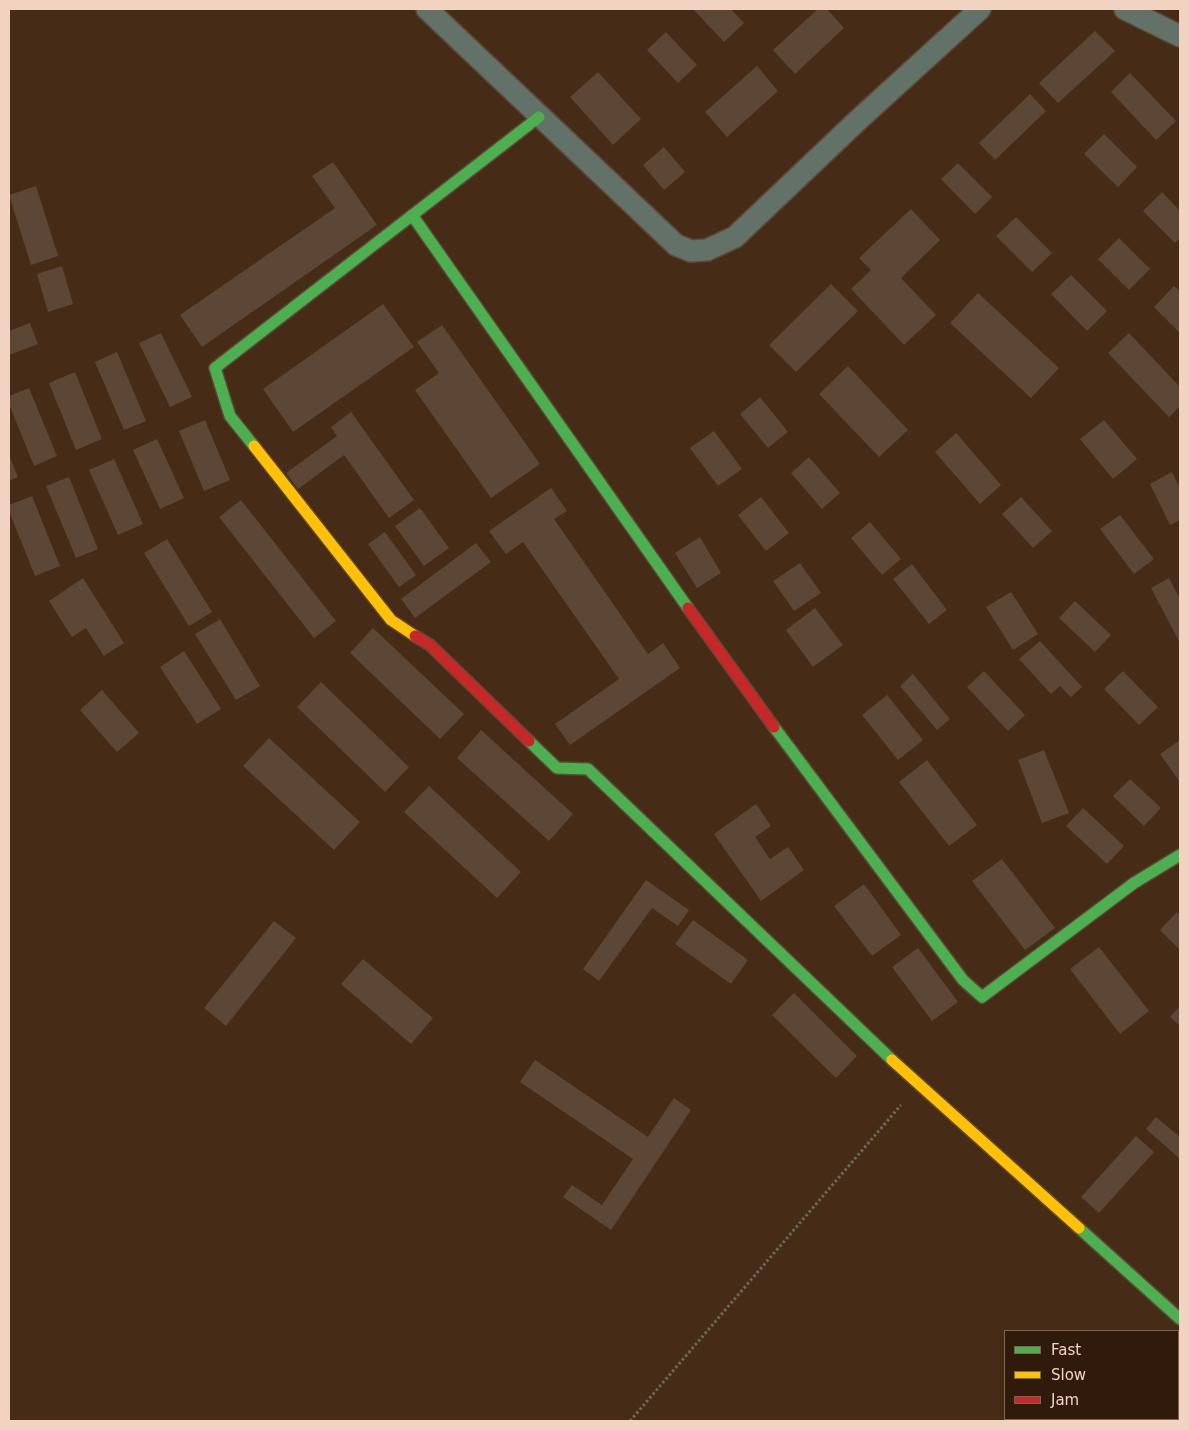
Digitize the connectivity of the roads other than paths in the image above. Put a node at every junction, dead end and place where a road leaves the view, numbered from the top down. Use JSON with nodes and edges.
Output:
{"nodes":[{"id":1,"x":427,"y":9,"type":"edge"},
{"id":2,"x":980,"y":9,"type":"edge"},
{"id":3,"x":1125,"y":9,"type":"edge"},
{"id":4,"x":1180,"y":36,"type":"edge"},
{"id":5,"x":539,"y":117,"type":"junction"},
{"id":6,"x":412,"y":215,"type":"junction"},
{"id":7,"x":1180,"y":855,"type":"edge"},
{"id":8,"x":1180,"y":1319,"type":"edge"}],
"edges":[{"from":1,"to":5,"type":"street"},
{"from":2,"to":5,"type":"street"},
{"from":3,"to":4,"type":"street"},
{"from":5,"to":6,"type":"street"},
{"from":6,"to":7,"type":"street"},
{"from":6,"to":8,"type":"street"}]}
